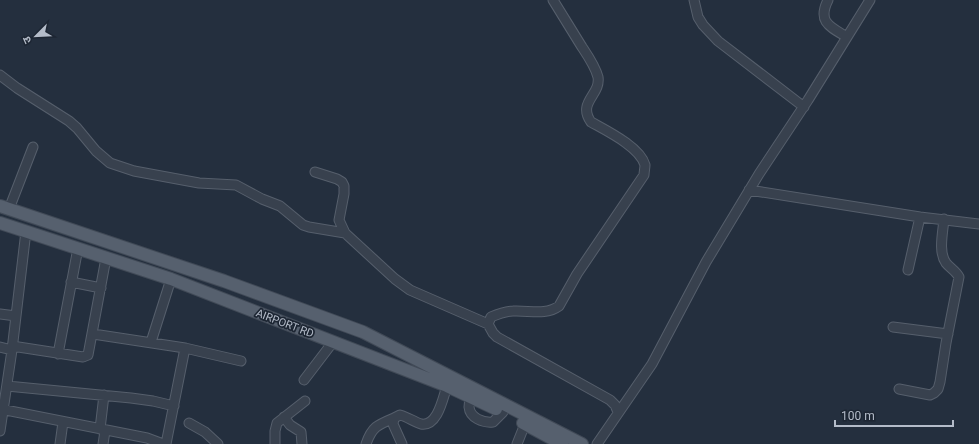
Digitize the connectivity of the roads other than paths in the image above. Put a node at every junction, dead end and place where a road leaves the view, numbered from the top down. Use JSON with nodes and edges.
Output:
{"nodes":[{"id":1,"x":553,"y":0,"type":"edge"},
{"id":2,"x":694,"y":0,"type":"edge"},
{"id":3,"x":828,"y":0,"type":"edge"},
{"id":4,"x":870,"y":0,"type":"edge"},
{"id":5,"x":847,"y":38,"type":"junction"},
{"id":6,"x":0,"y":75,"type":"edge"},
{"id":7,"x":804,"y":107,"type":"junction"},
{"id":8,"x":33,"y":147,"type":"dead end"},
{"id":9,"x":315,"y":172,"type":"dead end"},
{"id":10,"x":750,"y":190,"type":"junction"},
{"id":11,"x":5,"y":207,"type":"edge"},
{"id":12,"x":920,"y":217,"type":"junction"},
{"id":13,"x":944,"y":219,"type":"junction"},
{"id":14,"x":0,"y":223,"type":"edge"},
{"id":15,"x":979,"y":224,"type":"edge"},
{"id":16,"x":26,"y":231,"type":"junction"},
{"id":17,"x":345,"y":233,"type":"junction"},
{"id":18,"x":78,"y":248,"type":"junction"},
{"id":19,"x":106,"y":258,"type":"junction"},
{"id":20,"x":908,"y":270,"type":"dead end"},
{"id":21,"x":171,"y":278,"type":"junction"},
{"id":22,"x":71,"y":282,"type":"junction"},
{"id":23,"x":101,"y":288,"type":"junction"},
{"id":24,"x":0,"y":314,"type":"edge"},
{"id":25,"x":16,"y":316,"type":"junction"},
{"id":26,"x":488,"y":324,"type":"junction"},
{"id":27,"x":893,"y":327,"type":"dead end"},
{"id":28,"x":93,"y":334,"type":"junction"},
{"id":29,"x":948,"y":334,"type":"junction"},
{"id":30,"x":151,"y":342,"type":"junction"},
{"id":31,"x":333,"y":342,"type":"junction"},
{"id":32,"x":0,"y":347,"type":"edge"},
{"id":33,"x":12,"y":348,"type":"junction"},
{"id":34,"x":185,"y":348,"type":"junction"},
{"id":35,"x":58,"y":354,"type":"junction"},
{"id":36,"x":241,"y":362,"type":"dead end"},
{"id":37,"x":304,"y":380,"type":"dead end"},
{"id":38,"x":7,"y":386,"type":"junction"},
{"id":39,"x":447,"y":386,"type":"junction"},
{"id":40,"x":899,"y":388,"type":"dead end"},
{"id":41,"x":104,"y":395,"type":"junction"},
{"id":42,"x":470,"y":397,"type":"junction"},
{"id":43,"x":305,"y":401,"type":"dead end"},
{"id":44,"x":174,"y":406,"type":"junction"},
{"id":45,"x":1,"y":410,"type":"edge"},
{"id":46,"x":503,"y":412,"type":"junction"},
{"id":47,"x":618,"y":412,"type":"junction"},
{"id":48,"x":284,"y":417,"type":"junction"},
{"id":49,"x":394,"y":418,"type":"junction"},
{"id":50,"x":63,"y":422,"type":"junction"},
{"id":51,"x":189,"y":423,"type":"dead end"},
{"id":52,"x":525,"y":424,"type":"junction"},
{"id":53,"x":103,"y":430,"type":"junction"},
{"id":54,"x":0,"y":431,"type":"edge"},
{"id":55,"x":60,"y":444,"type":"edge"},
{"id":56,"x":103,"y":444,"type":"edge"},
{"id":57,"x":163,"y":444,"type":"edge"},
{"id":58,"x":166,"y":444,"type":"edge"},
{"id":59,"x":218,"y":444,"type":"edge"},
{"id":60,"x":275,"y":444,"type":"edge"},
{"id":61,"x":302,"y":444,"type":"edge"},
{"id":62,"x":366,"y":444,"type":"edge"},
{"id":63,"x":402,"y":444,"type":"edge"},
{"id":64,"x":517,"y":444,"type":"edge"},
{"id":65,"x":562,"y":444,"type":"edge"},
{"id":66,"x":582,"y":444,"type":"edge"},
{"id":67,"x":597,"y":444,"type":"edge"}],
"edges":[{"from":1,"to":26,"type":"street"},
{"from":2,"to":7,"type":"street"},
{"from":3,"to":5,"type":"street"},
{"from":4,"to":5,"type":"street"},
{"from":5,"to":7,"type":"street"},
{"from":6,"to":17,"type":"street"},
{"from":7,"to":10,"type":"street"},
{"from":8,"to":11,"type":"street"},
{"from":9,"to":17,"type":"street"},
{"from":10,"to":12,"type":"street"},
{"from":10,"to":47,"type":"street"},
{"from":11,"to":66,"type":"main road"},
{"from":12,"to":13,"type":"street"},
{"from":12,"to":20,"type":"street"},
{"from":13,"to":15,"type":"street"},
{"from":13,"to":29,"type":"street"},
{"from":14,"to":16,"type":"main road","name":"AIRPORT RD"},
{"from":16,"to":18,"type":"main road","name":"AIRPORT RD"},
{"from":16,"to":25,"type":"street"},
{"from":17,"to":26,"type":"street"},
{"from":18,"to":19,"type":"main road","name":"AIRPORT RD"},
{"from":18,"to":22,"type":"street"},
{"from":19,"to":21,"type":"main road","name":"AIRPORT RD"},
{"from":19,"to":23,"type":"street"},
{"from":21,"to":30,"type":"street"},
{"from":21,"to":31,"type":"main road","name":"AIRPORT RD"},
{"from":22,"to":23,"type":"street"},
{"from":22,"to":35,"type":"street"},
{"from":23,"to":28,"type":"street"},
{"from":24,"to":25,"type":"street"},
{"from":25,"to":33,"type":"street"},
{"from":26,"to":47,"type":"street"},
{"from":27,"to":29,"type":"street"},
{"from":28,"to":30,"type":"street"},
{"from":28,"to":35,"type":"street"},
{"from":29,"to":40,"type":"street"},
{"from":30,"to":34,"type":"street"},
{"from":31,"to":37,"type":"street"},
{"from":31,"to":39,"type":"main road","name":"AIRPORT RD"},
{"from":32,"to":33,"type":"street"},
{"from":33,"to":35,"type":"street"},
{"from":33,"to":38,"type":"street"},
{"from":34,"to":36,"type":"street"},
{"from":34,"to":44,"type":"street"},
{"from":38,"to":41,"type":"street"},
{"from":38,"to":45,"type":"street"},
{"from":39,"to":42,"type":"main road","name":"AIRPORT RD"},
{"from":39,"to":49,"type":"street"},
{"from":41,"to":44,"type":"street"},
{"from":41,"to":53,"type":"street"},
{"from":42,"to":46,"type":"main road","name":"AIRPORT RD"},
{"from":42,"to":46,"type":"street"},
{"from":43,"to":48,"type":"street"},
{"from":44,"to":58,"type":"street"},
{"from":45,"to":50,"type":"street"},
{"from":45,"to":54,"type":"street"},
{"from":46,"to":52,"type":"main road","name":"AIRPORT RD"},
{"from":47,"to":67,"type":"street"},
{"from":48,"to":60,"type":"street"},
{"from":48,"to":61,"type":"street"},
{"from":49,"to":62,"type":"street"},
{"from":49,"to":63,"type":"street"},
{"from":50,"to":53,"type":"street"},
{"from":50,"to":55,"type":"street"},
{"from":51,"to":59,"type":"street"},
{"from":52,"to":64,"type":"street"},
{"from":52,"to":65,"type":"main road","name":"AIRPORT RD"},
{"from":53,"to":56,"type":"street"},
{"from":53,"to":57,"type":"street"}]}
